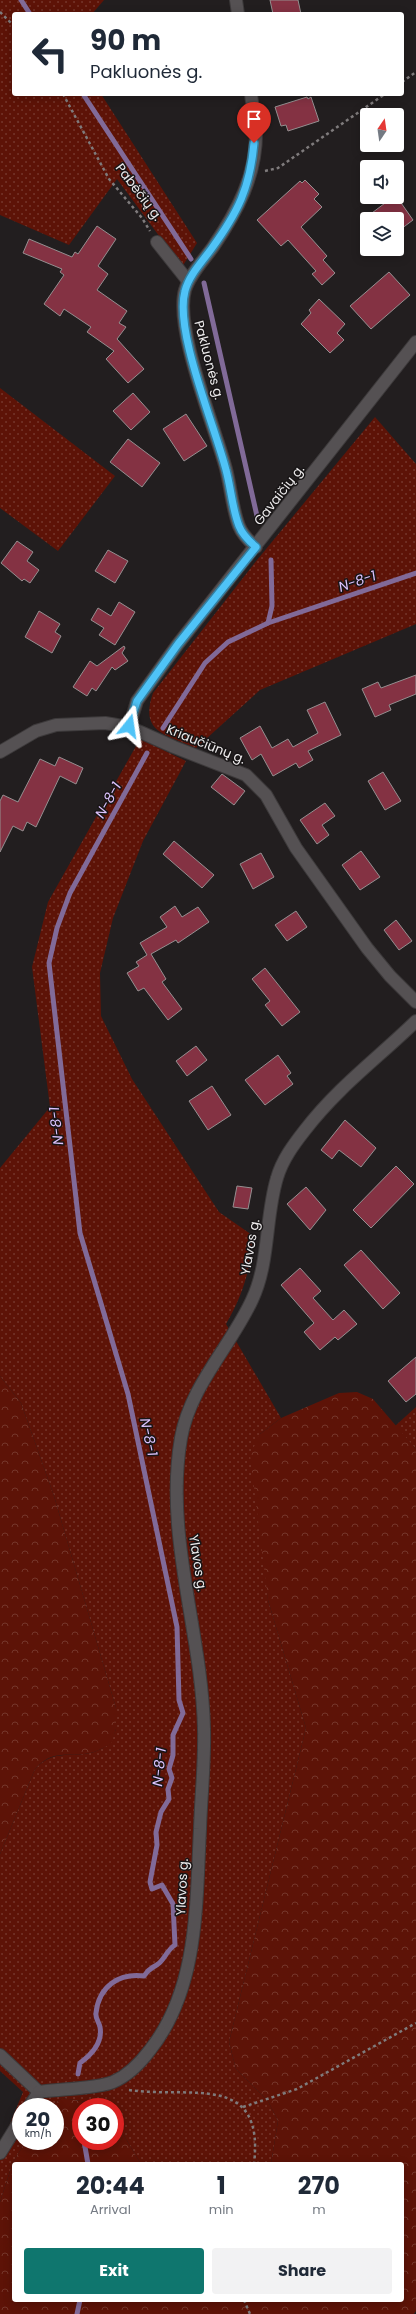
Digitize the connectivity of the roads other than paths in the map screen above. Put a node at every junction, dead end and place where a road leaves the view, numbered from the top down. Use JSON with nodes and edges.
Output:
{"nodes":[{"id":1,"x":236,"y":0,"type":"edge"},
{"id":2,"x":238,"y":12,"type":"edge"},
{"id":3,"x":250,"y":96,"type":"edge"},
{"id":4,"x":157,"y":242,"type":"road end"},
{"id":5,"x":188,"y":281,"type":"junction"},
{"id":6,"x":416,"y":342,"type":"edge"},
{"id":7,"x":256,"y":547,"type":"junction"},
{"id":8,"x":129,"y":726,"type":"junction"},
{"id":9,"x":0,"y":752,"type":"edge"},
{"id":10,"x":416,"y":1002,"type":"edge"},
{"id":11,"x":416,"y":1021,"type":"edge"},
{"id":12,"x":0,"y":2055,"type":"edge"},
{"id":13,"x":38,"y":2092,"type":"junction"},
{"id":14,"x":34,"y":2098,"type":"edge"},
{"id":15,"x":12,"y":2134,"type":"edge"},
{"id":16,"x":0,"y":2153,"type":"edge"}],
"edges":[{"from":1,"to":2,"type":"street"},
{"from":3,"to":5,"type":"street","name":"Pakluonės g."},
{"from":4,"to":5,"type":"street","name":"Pabėčių g."},
{"from":5,"to":7,"type":"street","name":"Pakluonės g."},
{"from":6,"to":7,"type":"street","name":"Gavaičių g."},
{"from":7,"to":8,"type":"street","name":"Gavaičių g."},
{"from":8,"to":9,"type":"street","name":"Kriaučiūnų g."},
{"from":8,"to":10,"type":"street","name":"Kriaučiūnų g."},
{"from":11,"to":13,"type":"street","name":"Ylavos g."},
{"from":12,"to":13,"type":"street"},
{"from":13,"to":14,"type":"street"},
{"from":15,"to":16,"type":"street"}]}
